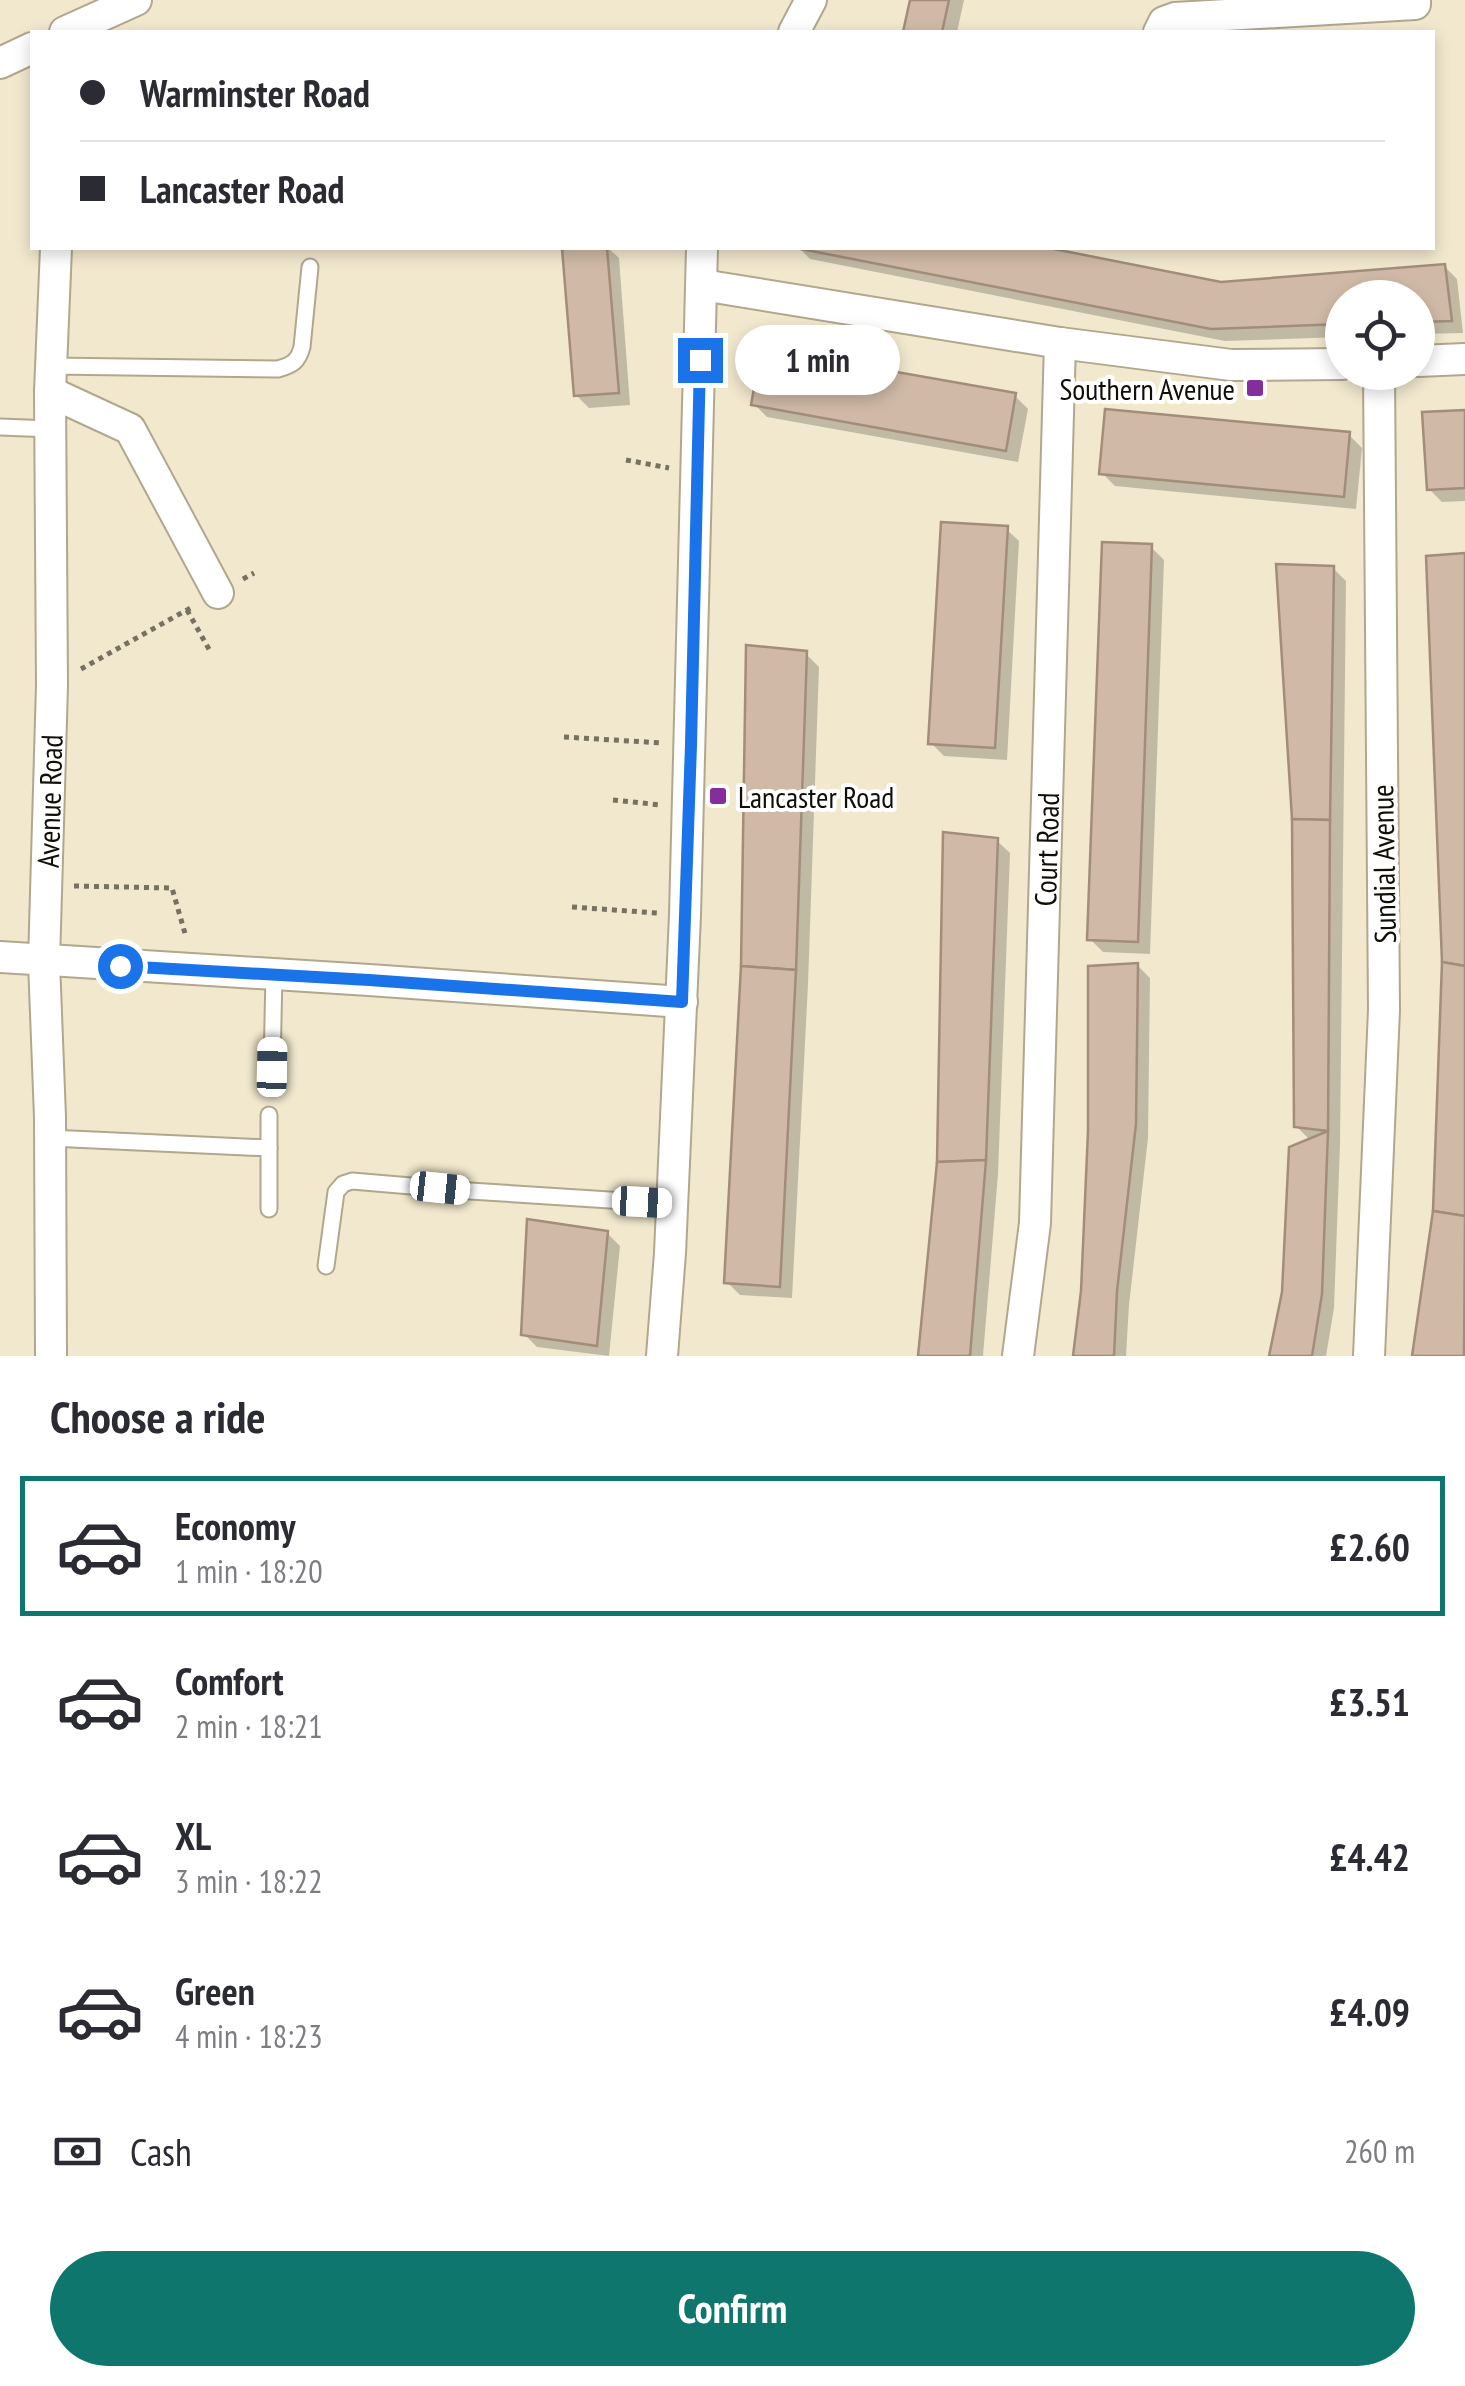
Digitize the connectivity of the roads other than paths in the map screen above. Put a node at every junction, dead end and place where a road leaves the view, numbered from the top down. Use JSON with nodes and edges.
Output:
{"nodes":[{"id":1,"x":136,"y":0,"type":"edge"},
{"id":2,"x":810,"y":0,"type":"edge"},
{"id":3,"x":1415,"y":0,"type":"edge"},
{"id":4,"x":1203,"y":8,"type":"edge"},
{"id":5,"x":69,"y":30,"type":"edge"},
{"id":6,"x":795,"y":30,"type":"edge"},
{"id":7,"x":1160,"y":30,"type":"edge"},
{"id":8,"x":30,"y":49,"type":"edge"},
{"id":9,"x":0,"y":63,"type":"edge"},
{"id":10,"x":56,"y":250,"type":"edge"},
{"id":11,"x":702,"y":250,"type":"edge"},
{"id":12,"x":310,"y":267,"type":"dead end"},
{"id":13,"x":702,"y":285,"type":"junction"},
{"id":14,"x":1060,"y":344,"type":"junction"},
{"id":15,"x":1465,"y":359,"type":"edge"},
{"id":16,"x":1435,"y":360,"type":"edge"},
{"id":17,"x":1325,"y":364,"type":"edge"},
{"id":18,"x":50,"y":379,"type":"junction"},
{"id":19,"x":1378,"y":390,"type":"edge"},
{"id":20,"x":0,"y":427,"type":"edge"},
{"id":21,"x":51,"y":429,"type":"junction"},
{"id":22,"x":218,"y":593,"type":"road end"},
{"id":23,"x":0,"y":957,"type":"edge"},
{"id":24,"x":44,"y":962,"type":"junction"},
{"id":25,"x":274,"y":974,"type":"junction"},
{"id":26,"x":682,"y":1002,"type":"junction"},
{"id":27,"x":272,"y":1067,"type":"dead end"},
{"id":28,"x":269,"y":1114,"type":"dead end"},
{"id":29,"x":50,"y":1138,"type":"junction"},
{"id":30,"x":269,"y":1148,"type":"junction"},
{"id":31,"x":672,"y":1204,"type":"junction"},
{"id":32,"x":269,"y":1209,"type":"dead end"},
{"id":33,"x":326,"y":1266,"type":"dead end"},
{"id":34,"x":51,"y":1356,"type":"edge"},
{"id":35,"x":662,"y":1356,"type":"edge"},
{"id":36,"x":1018,"y":1356,"type":"edge"},
{"id":37,"x":1370,"y":1356,"type":"edge"}],
"edges":[{"from":1,"to":5,"type":"street"},
{"from":2,"to":6,"type":"street"},
{"from":3,"to":4,"type":"street"},
{"from":4,"to":7,"type":"street"},
{"from":8,"to":9,"type":"street"},
{"from":10,"to":18,"type":"street","name":"Avenue Road"},
{"from":11,"to":13,"type":"street"},
{"from":12,"to":18,"type":"lane"},
{"from":13,"to":14,"type":"street"},
{"from":13,"to":26,"type":"street"},
{"from":14,"to":17,"type":"street"},
{"from":14,"to":36,"type":"street","name":"Court Road"},
{"from":15,"to":16,"type":"street"},
{"from":18,"to":21,"type":"street","name":"Avenue Road"},
{"from":18,"to":22,"type":"street"},
{"from":19,"to":37,"type":"street","name":"Sundial Avenue"},
{"from":20,"to":21,"type":"lane"},
{"from":21,"to":24,"type":"street","name":"Avenue Road"},
{"from":23,"to":24,"type":"street"},
{"from":24,"to":25,"type":"street"},
{"from":24,"to":29,"type":"street","name":"Avenue Road"},
{"from":25,"to":26,"type":"street"},
{"from":25,"to":27,"type":"lane"},
{"from":26,"to":31,"type":"street"},
{"from":28,"to":30,"type":"lane"},
{"from":29,"to":30,"type":"lane"},
{"from":29,"to":34,"type":"street","name":"Avenue Road"},
{"from":30,"to":32,"type":"lane"},
{"from":31,"to":33,"type":"lane"},
{"from":31,"to":35,"type":"street"}]}
